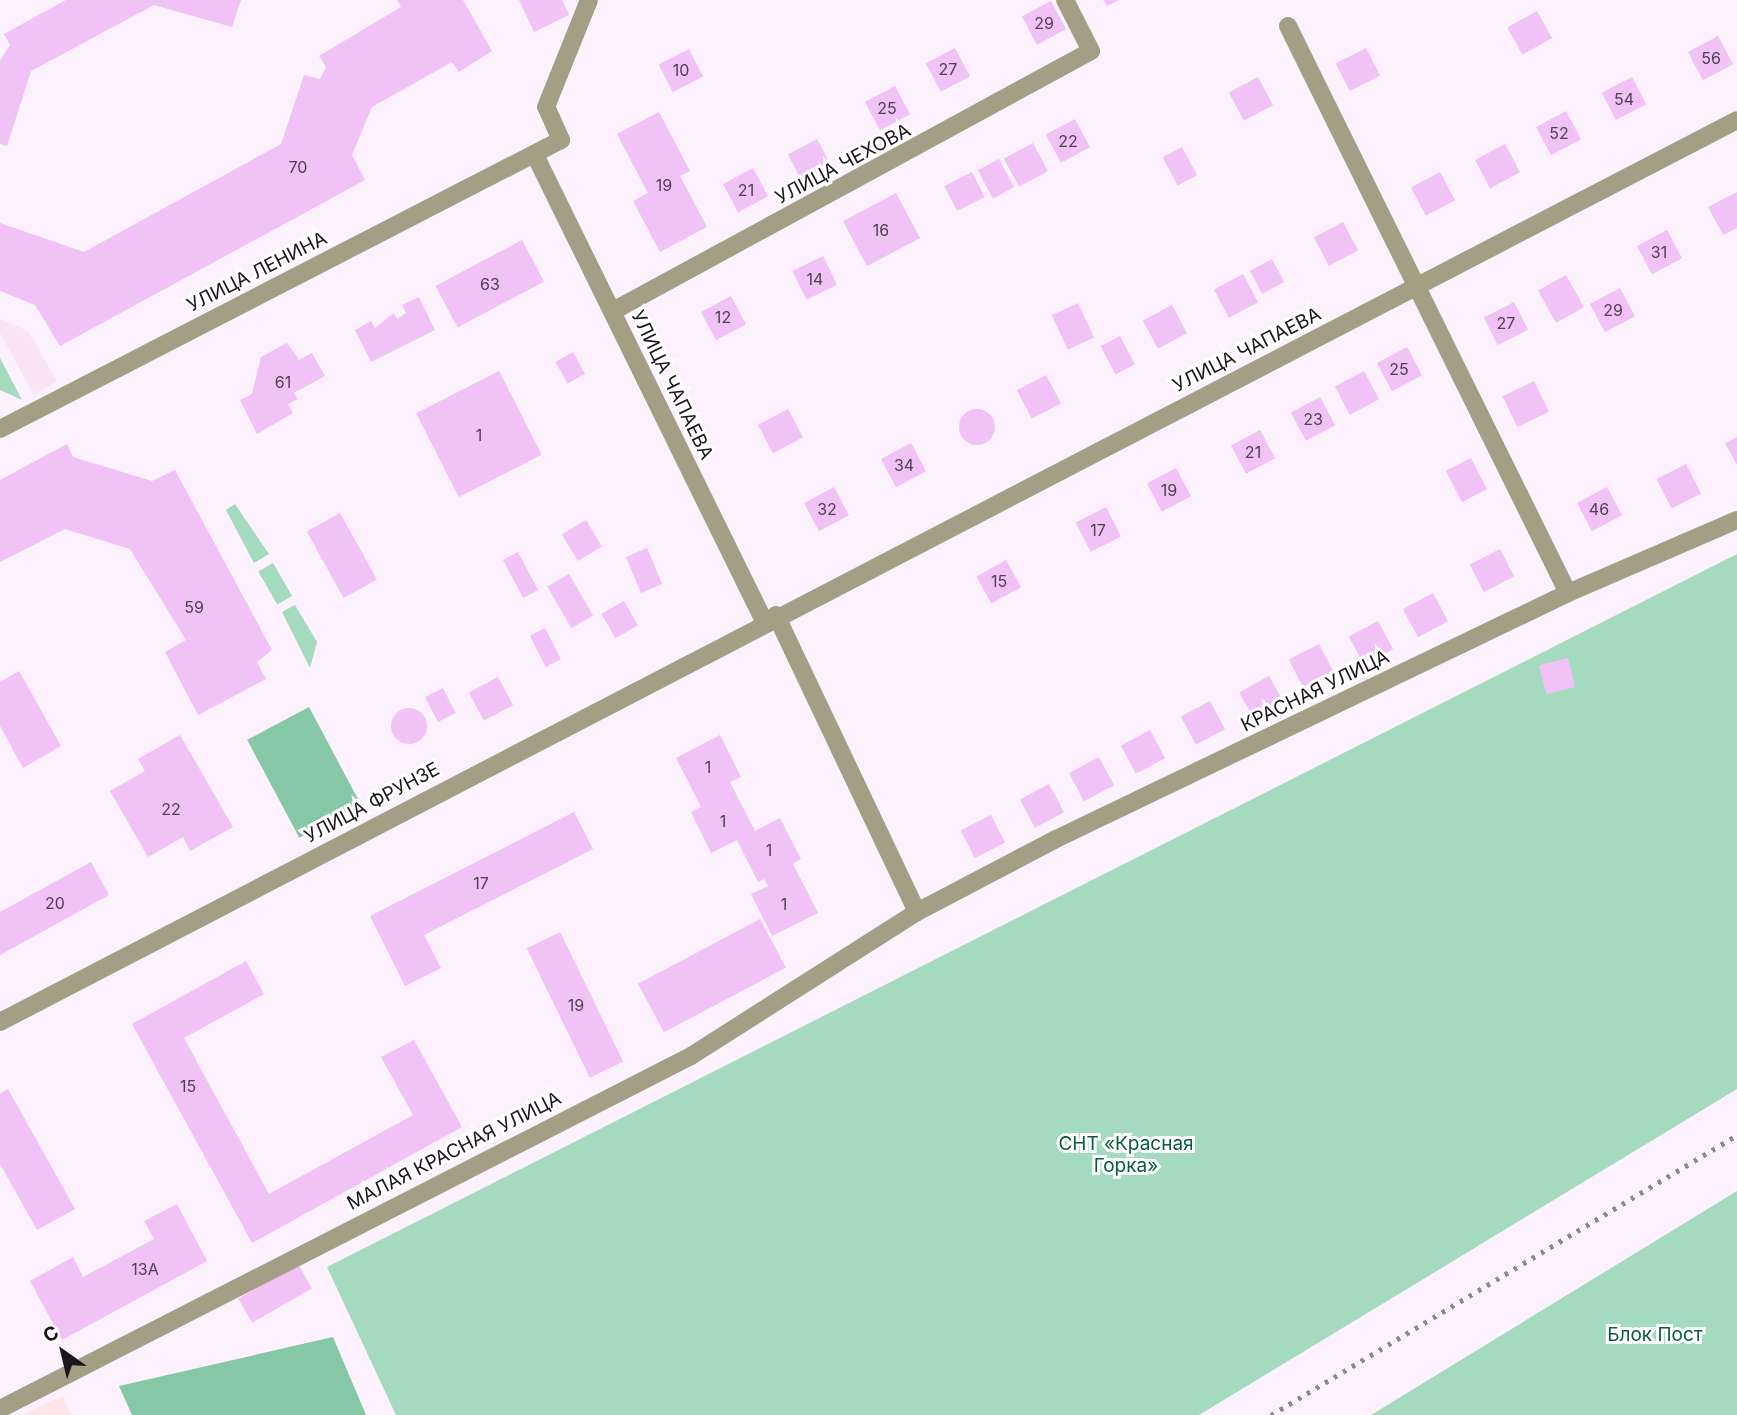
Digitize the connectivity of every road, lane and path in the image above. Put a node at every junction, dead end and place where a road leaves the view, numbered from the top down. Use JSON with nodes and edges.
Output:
{"nodes":[{"id":1,"x":589,"y":0,"type":"edge"},
{"id":2,"x":1065,"y":0,"type":"edge"},
{"id":3,"x":1288,"y":26,"type":"dead end"},
{"id":4,"x":1737,"y":120,"type":"edge"},
{"id":5,"x":535,"y":155,"type":"junction"},
{"id":6,"x":1415,"y":287,"type":"junction"},
{"id":7,"x":613,"y":311,"type":"junction"},
{"id":8,"x":0,"y":415,"type":"edge"},
{"id":9,"x":22,"y":419,"type":"junction"},
{"id":10,"x":0,"y":429,"type":"edge"},
{"id":11,"x":1737,"y":520,"type":"edge"},
{"id":12,"x":1568,"y":593,"type":"junction"},
{"id":13,"x":770,"y":618,"type":"junction"},
{"id":14,"x":916,"y":912,"type":"junction"},
{"id":15,"x":0,"y":1022,"type":"edge"},
{"id":16,"x":0,"y":1409,"type":"edge"}],
"edges":[{"from":1,"to":5,"type":"street","name":"УЛИЦА ЛЕНИНА"},
{"from":2,"to":7,"type":"street","name":"УЛИЦА ЧЕХОВА"},
{"from":3,"to":6,"type":"street"},
{"from":4,"to":6,"type":"street","name":"УЛИЦА ЧАПАЕВА"},
{"from":5,"to":7,"type":"street","name":"УЛИЦА ЧАПАЕВА"},
{"from":5,"to":9,"type":"street","name":"УЛИЦА ЛЕНИНА"},
{"from":6,"to":12,"type":"street"},
{"from":6,"to":13,"type":"street","name":"УЛИЦА ЧАПАЕВА"},
{"from":7,"to":13,"type":"street","name":"УЛИЦА ЧАПАЕВА"},
{"from":8,"to":9,"type":"street"},
{"from":9,"to":10,"type":"street","name":"УЛИЦА ЛЕНИНА"},
{"from":11,"to":12,"type":"street","name":"КРАСНАЯ УЛИЦА"},
{"from":12,"to":14,"type":"street","name":"КРАСНАЯ УЛИЦА"},
{"from":13,"to":14,"type":"street","name":"УЛИЦА ЧАПАЕВА"},
{"from":13,"to":15,"type":"street","name":"УЛИЦА ФРУНЗЕ"},
{"from":14,"to":16,"type":"street","name":"МАЛАЯ КРАСНАЯ УЛИЦА"}]}
